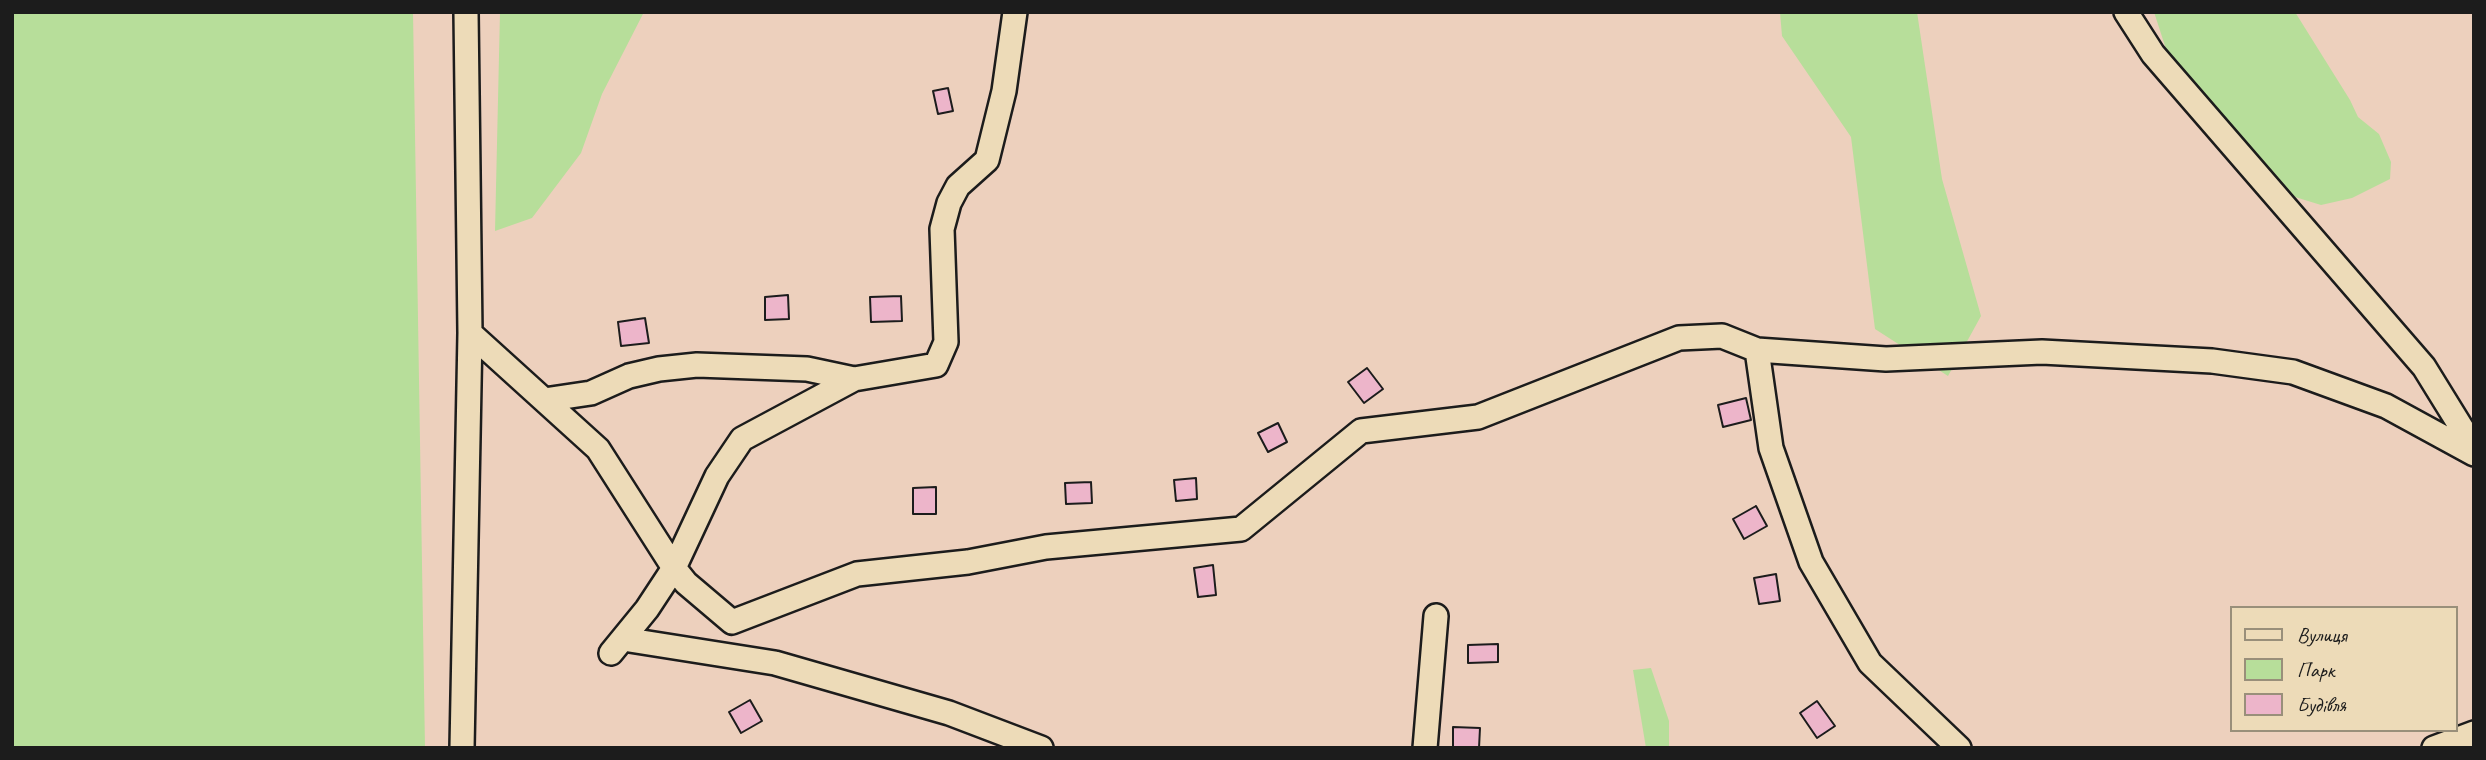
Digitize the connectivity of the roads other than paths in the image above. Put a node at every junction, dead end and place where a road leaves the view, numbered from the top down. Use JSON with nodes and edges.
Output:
{"nodes":[{"id":1,"x":467,"y":12,"type":"edge"},
{"id":2,"x":1015,"y":12,"type":"edge"},
{"id":3,"x":2126,"y":12,"type":"edge"},
{"id":4,"x":2137,"y":12,"type":"edge"},
{"id":5,"x":2153,"y":54,"type":"junction"},
{"id":6,"x":470,"y":333,"type":"junction"},
{"id":7,"x":1757,"y":350,"type":"junction"},
{"id":8,"x":854,"y":379,"type":"junction"},
{"id":9,"x":544,"y":400,"type":"junction"},
{"id":10,"x":2474,"y":448,"type":"edge"},
{"id":11,"x":2474,"y":453,"type":"edge"},
{"id":12,"x":674,"y":568,"type":"junction"},
{"id":13,"x":1436,"y":616,"type":"dead end"},
{"id":14,"x":2474,"y":733,"type":"edge"},
{"id":15,"x":462,"y":748,"type":"edge"},
{"id":16,"x":1041,"y":748,"type":"edge"},
{"id":17,"x":1425,"y":748,"type":"edge"},
{"id":18,"x":1959,"y":748,"type":"edge"},
{"id":19,"x":2434,"y":748,"type":"edge"}],
"edges":[{"from":1,"to":6,"type":"street"},
{"from":2,"to":8,"type":"street"},
{"from":3,"to":5,"type":"street"},
{"from":4,"to":5,"type":"street"},
{"from":5,"to":10,"type":"street"},
{"from":6,"to":9,"type":"street"},
{"from":6,"to":15,"type":"street"},
{"from":7,"to":11,"type":"street"},
{"from":7,"to":12,"type":"street"},
{"from":7,"to":18,"type":"street"},
{"from":8,"to":9,"type":"street"},
{"from":8,"to":12,"type":"street"},
{"from":9,"to":12,"type":"street"},
{"from":12,"to":16,"type":"street"},
{"from":13,"to":17,"type":"street"},
{"from":14,"to":19,"type":"street"}]}
